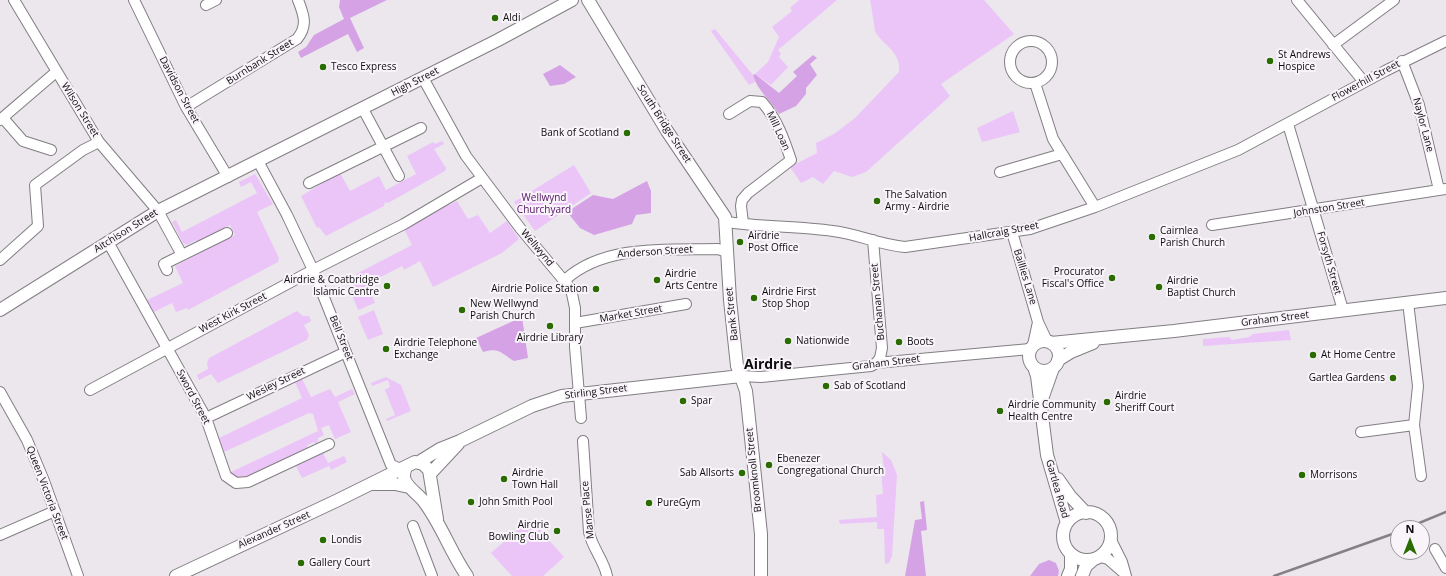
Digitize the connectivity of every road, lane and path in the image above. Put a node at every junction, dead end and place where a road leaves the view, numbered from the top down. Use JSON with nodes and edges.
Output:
{"nodes":[{"id":1,"x":14,"y":0,"type":"edge"},
{"id":2,"x":134,"y":0,"type":"edge"},
{"id":3,"x":216,"y":0,"type":"edge"},
{"id":4,"x":298,"y":0,"type":"edge"},
{"id":5,"x":572,"y":0,"type":"edge"},
{"id":6,"x":588,"y":0,"type":"edge"},
{"id":7,"x":1297,"y":0,"type":"edge"},
{"id":8,"x":1394,"y":0,"type":"edge"},
{"id":9,"x":206,"y":5,"type":"dead end"},
{"id":10,"x":1446,"y":41,"type":"edge"},
{"id":11,"x":1332,"y":45,"type":"junction"},
{"id":12,"x":1402,"y":62,"type":"junction"},
{"id":13,"x":56,"y":72,"type":"junction"},
{"id":14,"x":423,"y":78,"type":"junction"},
{"id":15,"x":1364,"y":82,"type":"junction"},
{"id":16,"x":1035,"y":83,"type":"junction"},
{"id":17,"x":186,"y":108,"type":"junction"},
{"id":18,"x":363,"y":109,"type":"junction"},
{"id":19,"x":729,"y":114,"type":"dead end"},
{"id":20,"x":1,"y":119,"type":"edge"},
{"id":21,"x":1288,"y":124,"type":"junction"},
{"id":22,"x":421,"y":128,"type":"dead end"},
{"id":23,"x":100,"y":142,"type":"junction"},
{"id":24,"x":383,"y":146,"type":"junction"},
{"id":25,"x":50,"y":150,"type":"dead end"},
{"id":26,"x":1062,"y":154,"type":"junction"},
{"id":27,"x":258,"y":161,"type":"junction"},
{"id":28,"x":1000,"y":172,"type":"dead end"},
{"id":29,"x":399,"y":176,"type":"dead end"},
{"id":30,"x":228,"y":177,"type":"junction"},
{"id":31,"x":482,"y":178,"type":"junction"},
{"id":32,"x":309,"y":183,"type":"dead end"},
{"id":33,"x":1443,"y":190,"type":"edge"},
{"id":34,"x":1095,"y":207,"type":"junction"},
{"id":35,"x":1314,"y":210,"type":"junction"},
{"id":36,"x":158,"y":211,"type":"junction"},
{"id":37,"x":726,"y":222,"type":"junction"},
{"id":38,"x":743,"y":223,"type":"junction"},
{"id":39,"x":1212,"y":225,"type":"dead end"},
{"id":40,"x":1012,"y":232,"type":"junction"},
{"id":41,"x":227,"y":233,"type":"dead end"},
{"id":42,"x":873,"y":240,"type":"junction"},
{"id":43,"x":108,"y":242,"type":"junction"},
{"id":44,"x":727,"y":252,"type":"junction"},
{"id":45,"x":182,"y":255,"type":"junction"},
{"id":46,"x":0,"y":260,"type":"edge"},
{"id":47,"x":167,"y":270,"type":"dead end"},
{"id":48,"x":313,"y":270,"type":"junction"},
{"id":49,"x":565,"y":280,"type":"junction"},
{"id":50,"x":1446,"y":298,"type":"edge"},
{"id":51,"x":1408,"y":302,"type":"junction"},
{"id":52,"x":686,"y":304,"type":"dead end"},
{"id":53,"x":0,"y":310,"type":"edge"},
{"id":54,"x":1343,"y":310,"type":"junction"},
{"id":55,"x":1038,"y":322,"type":"junction"},
{"id":56,"x":575,"y":323,"type":"junction"},
{"id":57,"x":1104,"y":339,"type":"junction"},
{"id":58,"x":1049,"y":342,"type":"junction"},
{"id":59,"x":1032,"y":347,"type":"junction"},
{"id":60,"x":166,"y":349,"type":"junction"},
{"id":61,"x":346,"y":352,"type":"junction"},
{"id":62,"x":876,"y":363,"type":"junction"},
{"id":63,"x":1055,"y":364,"type":"junction"},
{"id":64,"x":1034,"y":367,"type":"junction"},
{"id":65,"x":741,"y":376,"type":"junction"},
{"id":66,"x":90,"y":390,"type":"dead end"},
{"id":67,"x":0,"y":392,"type":"edge"},
{"id":68,"x":578,"y":393,"type":"junction"},
{"id":69,"x":1041,"y":406,"type":"junction"},
{"id":70,"x":206,"y":418,"type":"junction"},
{"id":71,"x":581,"y":418,"type":"dead end"},
{"id":72,"x":1414,"y":425,"type":"junction"},
{"id":73,"x":1361,"y":432,"type":"dead end"},
{"id":74,"x":460,"y":441,"type":"junction"},
{"id":75,"x":582,"y":441,"type":"dead end"},
{"id":76,"x":329,"y":444,"type":"dead end"},
{"id":77,"x":1047,"y":455,"type":"junction"},
{"id":78,"x":419,"y":462,"type":"junction"},
{"id":79,"x":404,"y":468,"type":"junction"},
{"id":80,"x":430,"y":476,"type":"junction"},
{"id":81,"x":1421,"y":476,"type":"dead end"},
{"id":82,"x":371,"y":484,"type":"junction"},
{"id":83,"x":411,"y":488,"type":"junction"},
{"id":84,"x":55,"y":510,"type":"junction"},
{"id":85,"x":1086,"y":513,"type":"junction"},
{"id":86,"x":437,"y":519,"type":"junction"},
{"id":87,"x":1067,"y":523,"type":"junction"},
{"id":88,"x":413,"y":526,"type":"dead end"},
{"id":89,"x":0,"y":534,"type":"edge"},
{"id":90,"x":1111,"y":540,"type":"junction"},
{"id":91,"x":1435,"y":550,"type":"dead end"},
{"id":92,"x":1071,"y":554,"type":"junction"},
{"id":93,"x":1097,"y":558,"type":"junction"},
{"id":94,"x":1446,"y":568,"type":"edge"},
{"id":95,"x":763,"y":572,"type":"edge"},
{"id":96,"x":428,"y":575,"type":"edge"},
{"id":97,"x":1126,"y":575,"type":"edge"},
{"id":98,"x":78,"y":576,"type":"edge"},
{"id":99,"x":176,"y":576,"type":"edge"},
{"id":100,"x":467,"y":576,"type":"edge"},
{"id":101,"x":607,"y":576,"type":"edge"},
{"id":102,"x":1068,"y":576,"type":"edge"},
{"id":103,"x":1082,"y":576,"type":"edge"}],
"edges":[{"from":1,"to":13,"type":"street","name":"Wilson Street"},
{"from":2,"to":17,"type":"street","name":"Davidson Street"},
{"from":3,"to":9,"type":"street"},
{"from":4,"to":17,"type":"street","name":"Burnbank Street"},
{"from":5,"to":14,"type":"main road","name":"High Street"},
{"from":6,"to":37,"type":"main road","name":"South Bridge Street"},
{"from":7,"to":11,"type":"street"},
{"from":8,"to":11,"type":"street"},
{"from":10,"to":12,"type":"street","name":"Flowerhill Street"},
{"from":11,"to":15,"type":"street"},
{"from":12,"to":15,"type":"street","name":"Flowerhill Street"},
{"from":12,"to":33,"type":"street","name":"Naylor Lane"},
{"from":13,"to":20,"type":"street"},
{"from":13,"to":23,"type":"street","name":"Wilson Street"},
{"from":14,"to":18,"type":"main road","name":"High Street"},
{"from":14,"to":31,"type":"street","name":"Wellwynd"},
{"from":15,"to":21,"type":"street","name":"Flowerhill Street"},
{"from":16,"to":16,"type":"street"},
{"from":16,"to":26,"type":"street"},
{"from":17,"to":30,"type":"street","name":"Davidson Street"},
{"from":18,"to":24,"type":"street"},
{"from":18,"to":27,"type":"main road","name":"High Street"},
{"from":19,"to":38,"type":"street","name":"Mill Loan"},
{"from":20,"to":25,"type":"street"},
{"from":21,"to":34,"type":"street","name":"Hallcraig Street"},
{"from":21,"to":35,"type":"street","name":"Forsyth Street"},
{"from":22,"to":24,"type":"street"},
{"from":23,"to":36,"type":"street","name":"Wilson Street"},
{"from":23,"to":46,"type":"street"},
{"from":24,"to":29,"type":"street"},
{"from":24,"to":32,"type":"street"},
{"from":26,"to":28,"type":"street"},
{"from":26,"to":34,"type":"street"},
{"from":27,"to":30,"type":"main road","name":"Aitchison Street"},
{"from":27,"to":48,"type":"street","name":"Bell Street"},
{"from":30,"to":36,"type":"main road","name":"Aitchison Street"},
{"from":31,"to":48,"type":"street","name":"West Kirk Street"},
{"from":31,"to":49,"type":"street","name":"Wellwynd"},
{"from":33,"to":35,"type":"street","name":"Johnston Street"},
{"from":34,"to":40,"type":"street","name":"Hallcraig Street"},
{"from":35,"to":39,"type":"street","name":"Johnston Street"},
{"from":35,"to":54,"type":"street","name":"Forsyth Street"},
{"from":36,"to":43,"type":"main road","name":"Aitchison Street"},
{"from":36,"to":45,"type":"street","name":"Wilson Street"},
{"from":37,"to":38,"type":"street","name":"Hallcraig Street"},
{"from":37,"to":44,"type":"main road","name":"South Bridge Street"},
{"from":38,"to":42,"type":"street","name":"Hallcraig Street"},
{"from":40,"to":42,"type":"street","name":"Hallcraig Street"},
{"from":40,"to":55,"type":"street","name":"Baillies Lane"},
{"from":41,"to":45,"type":"street"},
{"from":42,"to":62,"type":"street","name":"Buchanan Street"},
{"from":43,"to":53,"type":"main road","name":"Aitchison Street"},
{"from":43,"to":60,"type":"street","name":"Sword Street"},
{"from":44,"to":49,"type":"street","name":"Anderson Street"},
{"from":44,"to":65,"type":"main road","name":"Bank Street"},
{"from":45,"to":47,"type":"street"},
{"from":48,"to":60,"type":"street","name":"West Kirk Street"},
{"from":48,"to":61,"type":"street","name":"Bell Street"},
{"from":49,"to":56,"type":"street","name":"Wellwynd"},
{"from":50,"to":51,"type":"main road","name":"Graham Street"},
{"from":51,"to":54,"type":"main road","name":"Graham Street"},
{"from":51,"to":72,"type":"street"},
{"from":52,"to":56,"type":"street","name":"Market Street"},
{"from":54,"to":57,"type":"main road","name":"Graham Street"},
{"from":55,"to":58,"type":"street","name":"Baillies Lane"},
{"from":55,"to":59,"type":"street","name":"Baillies Lane"},
{"from":56,"to":68,"type":"street","name":"Wellwynd"},
{"from":57,"to":58,"type":"main road","name":"Graham Street"},
{"from":57,"to":63,"type":"main road","name":"Graham Street"},
{"from":58,"to":59,"type":"main road"},
{"from":58,"to":63,"type":"main road"},
{"from":59,"to":62,"type":"street","name":"Graham Street"},
{"from":59,"to":64,"type":"main road"},
{"from":60,"to":66,"type":"street","name":"West Kirk Street"},
{"from":60,"to":70,"type":"street","name":"Sword Street"},
{"from":61,"to":70,"type":"street","name":"Wesley Street"},
{"from":61,"to":79,"type":"street","name":"Bell Street"},
{"from":62,"to":65,"type":"street","name":"Graham Street"},
{"from":63,"to":64,"type":"main road"},
{"from":63,"to":69,"type":"main road","name":"Gartlea Road"},
{"from":64,"to":69,"type":"main road","name":"Gartlea Road"},
{"from":65,"to":68,"type":"main road","name":"Stirling Street"},
{"from":65,"to":95,"type":"main road","name":"Broomknoll Street"},
{"from":67,"to":84,"type":"street","name":"Queen Victoria Street"},
{"from":68,"to":71,"type":"street"},
{"from":68,"to":74,"type":"main road","name":"Stirling Street"},
{"from":69,"to":77,"type":"main road","name":"Gartlea Road"},
{"from":70,"to":76,"type":"street","name":"Sword Street"},
{"from":72,"to":73,"type":"street"},
{"from":72,"to":81,"type":"street"},
{"from":74,"to":78,"type":"main road","name":"Stirling Street"},
{"from":74,"to":80,"type":"main road","name":"Stirling Street"},
{"from":75,"to":101,"type":"street","name":"Manse Place"},
{"from":77,"to":85,"type":"main road","name":"Gartlea Road"},
{"from":77,"to":87,"type":"main road","name":"Gartlea Road"},
{"from":78,"to":79,"type":"main road"},
{"from":78,"to":80,"type":"main road"},
{"from":79,"to":82,"type":"main road","name":"Alexander Street"},
{"from":79,"to":83,"type":"main road"},
{"from":80,"to":83,"type":"main road"},
{"from":80,"to":86,"type":"main road"},
{"from":82,"to":83,"type":"main road","name":"Alexander Street"},
{"from":82,"to":99,"type":"main road","name":"Alexander Street"},
{"from":83,"to":86,"type":"main road"},
{"from":84,"to":89,"type":"street"},
{"from":84,"to":98,"type":"street","name":"Queen Victoria Street"},
{"from":85,"to":87,"type":"main road"},
{"from":85,"to":90,"type":"main road"},
{"from":86,"to":100,"type":"main road"},
{"from":87,"to":92,"type":"main road"},
{"from":88,"to":96,"type":"street"},
{"from":90,"to":93,"type":"main road"},
{"from":90,"to":97,"type":"street"},
{"from":91,"to":94,"type":"street"},
{"from":92,"to":93,"type":"main road"},
{"from":92,"to":102,"type":"main road"},
{"from":93,"to":97,"type":"street"},
{"from":93,"to":103,"type":"main road"}]}
